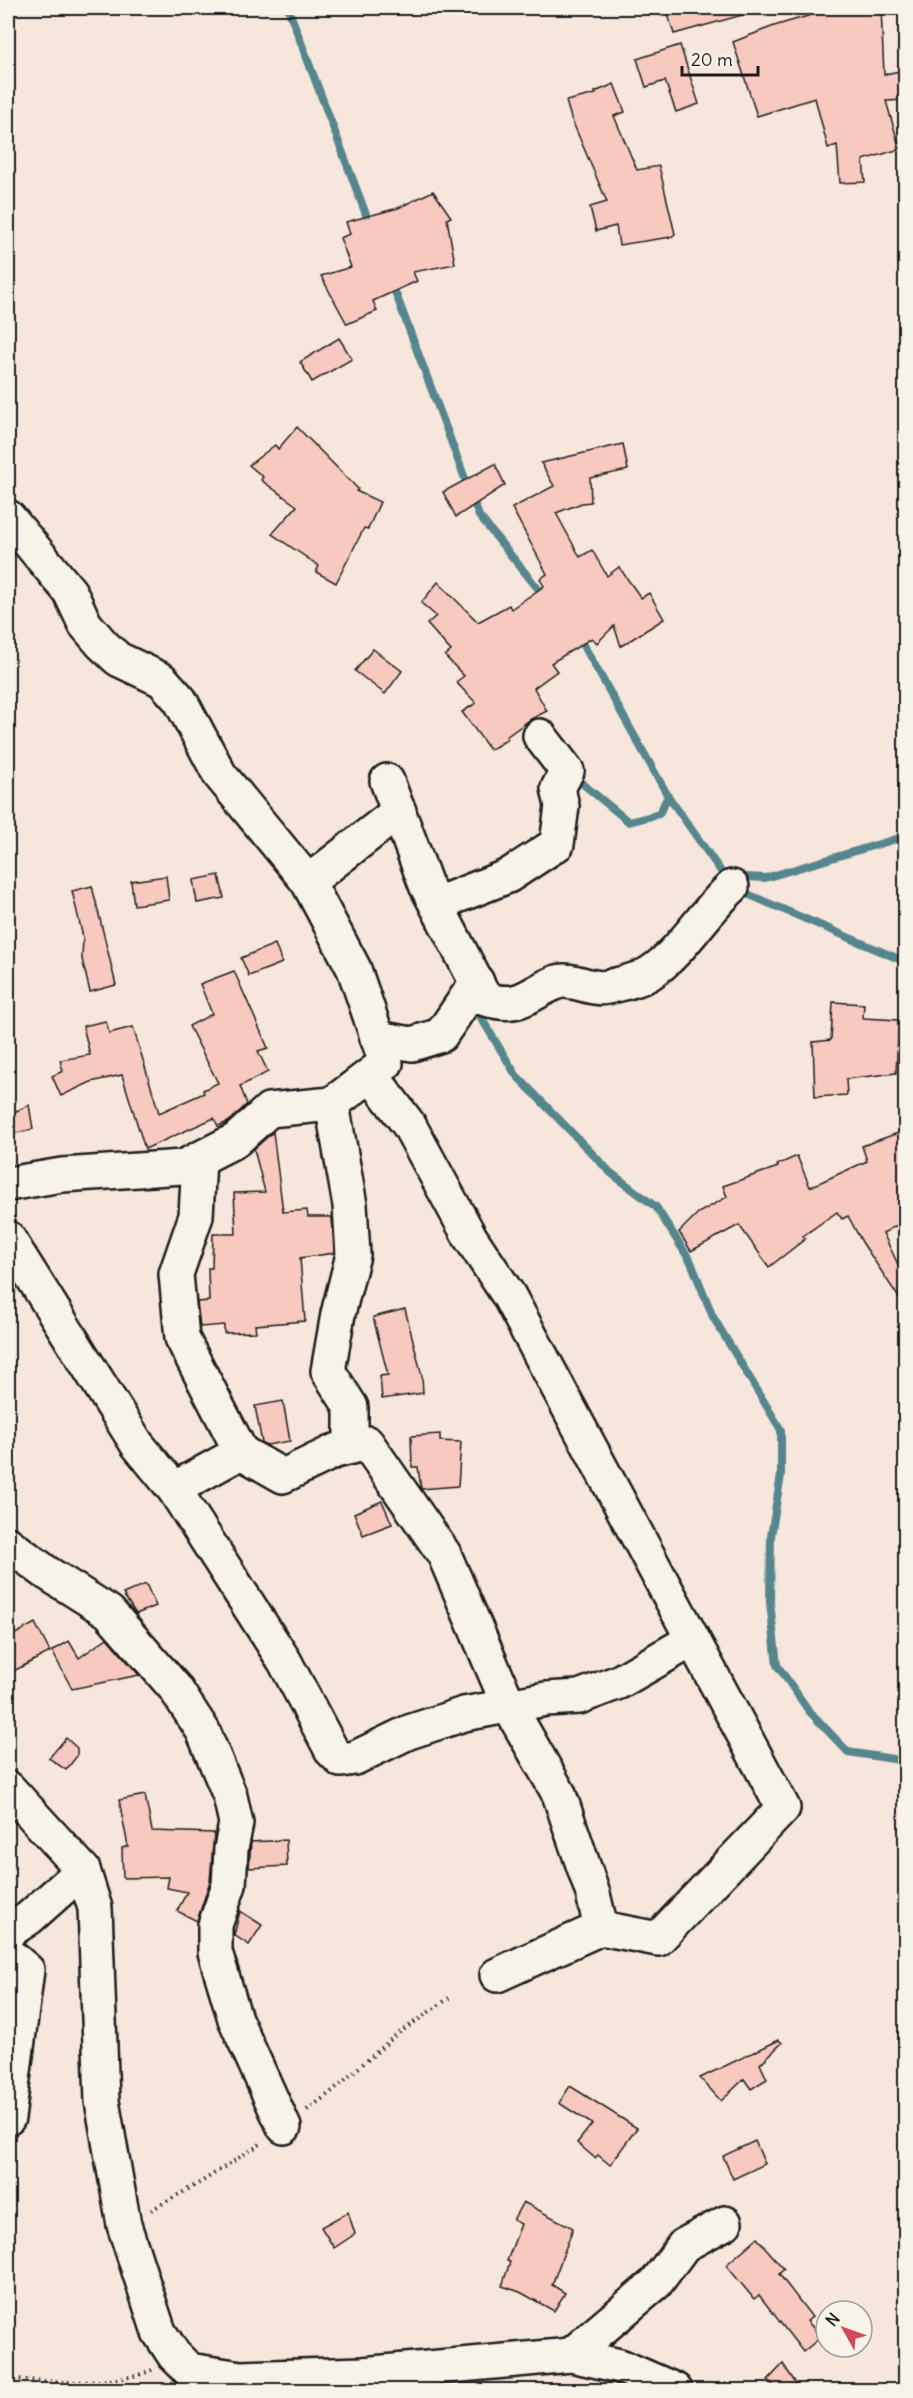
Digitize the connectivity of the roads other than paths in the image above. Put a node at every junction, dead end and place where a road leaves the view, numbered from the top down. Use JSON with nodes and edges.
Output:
{"nodes":[{"id":1,"x":8,"y":517,"type":"edge"},
{"id":2,"x":540,"y":736,"type":"dead end"},
{"id":3,"x":387,"y":781,"type":"dead end"},
{"id":4,"x":399,"y":811,"type":"junction"},
{"id":5,"x":308,"y":882,"type":"junction"},
{"id":6,"x":732,"y":887,"type":"dead end"},
{"id":7,"x":437,"y":904,"type":"junction"},
{"id":8,"x":477,"y":982,"type":"junction"},
{"id":9,"x":377,"y":1038,"type":"junction"},
{"id":10,"x":372,"y":1076,"type":"junction"},
{"id":11,"x":332,"y":1104,"type":"junction"},
{"id":12,"x":199,"y":1159,"type":"junction"},
{"id":13,"x":8,"y":1184,"type":"edge"},
{"id":14,"x":8,"y":1238,"type":"edge"},
{"id":15,"x":351,"y":1447,"type":"junction"},
{"id":16,"x":241,"y":1452,"type":"junction"},
{"id":17,"x":174,"y":1489,"type":"junction"},
{"id":18,"x":8,"y":1544,"type":"edge"},
{"id":19,"x":692,"y":1640,"type":"junction"},
{"id":20,"x":509,"y":1707,"type":"junction"},
{"id":21,"x":8,"y":1788,"type":"edge"},
{"id":22,"x":82,"y":1870,"type":"junction"},
{"id":23,"x":601,"y":1928,"type":"junction"},
{"id":24,"x":8,"y":1932,"type":"edge"},
{"id":25,"x":8,"y":1954,"type":"edge"},
{"id":26,"x":497,"y":1975,"type":"dead end"},
{"id":27,"x":8,"y":2118,"type":"edge"},
{"id":28,"x":284,"y":2127,"type":"dead end"},
{"id":29,"x":725,"y":2223,"type":"dead end"},
{"id":30,"x":571,"y":2355,"type":"junction"},
{"id":31,"x":369,"y":2382,"type":"edge"},
{"id":32,"x":675,"y":2391,"type":"edge"}],
"edges":[{"from":1,"to":5,"type":"street"},
{"from":2,"to":7,"type":"street"},
{"from":3,"to":4,"type":"street"},
{"from":4,"to":5,"type":"street"},
{"from":4,"to":7,"type":"street"},
{"from":5,"to":9,"type":"street"},
{"from":6,"to":8,"type":"street"},
{"from":7,"to":8,"type":"street"},
{"from":8,"to":9,"type":"street"},
{"from":9,"to":10,"type":"street"},
{"from":10,"to":11,"type":"street"},
{"from":10,"to":19,"type":"street"},
{"from":11,"to":12,"type":"street"},
{"from":11,"to":15,"type":"street"},
{"from":12,"to":13,"type":"street"},
{"from":12,"to":16,"type":"street"},
{"from":14,"to":17,"type":"street"},
{"from":15,"to":16,"type":"street"},
{"from":15,"to":20,"type":"street"},
{"from":16,"to":17,"type":"street"},
{"from":17,"to":20,"type":"street"},
{"from":18,"to":28,"type":"street"},
{"from":19,"to":20,"type":"street"},
{"from":19,"to":23,"type":"street"},
{"from":20,"to":23,"type":"street"},
{"from":21,"to":22,"type":"street"},
{"from":22,"to":24,"type":"street"},
{"from":22,"to":31,"type":"street"},
{"from":23,"to":26,"type":"street"},
{"from":25,"to":27,"type":"street"},
{"from":29,"to":30,"type":"street"},
{"from":30,"to":31,"type":"street"},
{"from":30,"to":32,"type":"street"}]}
